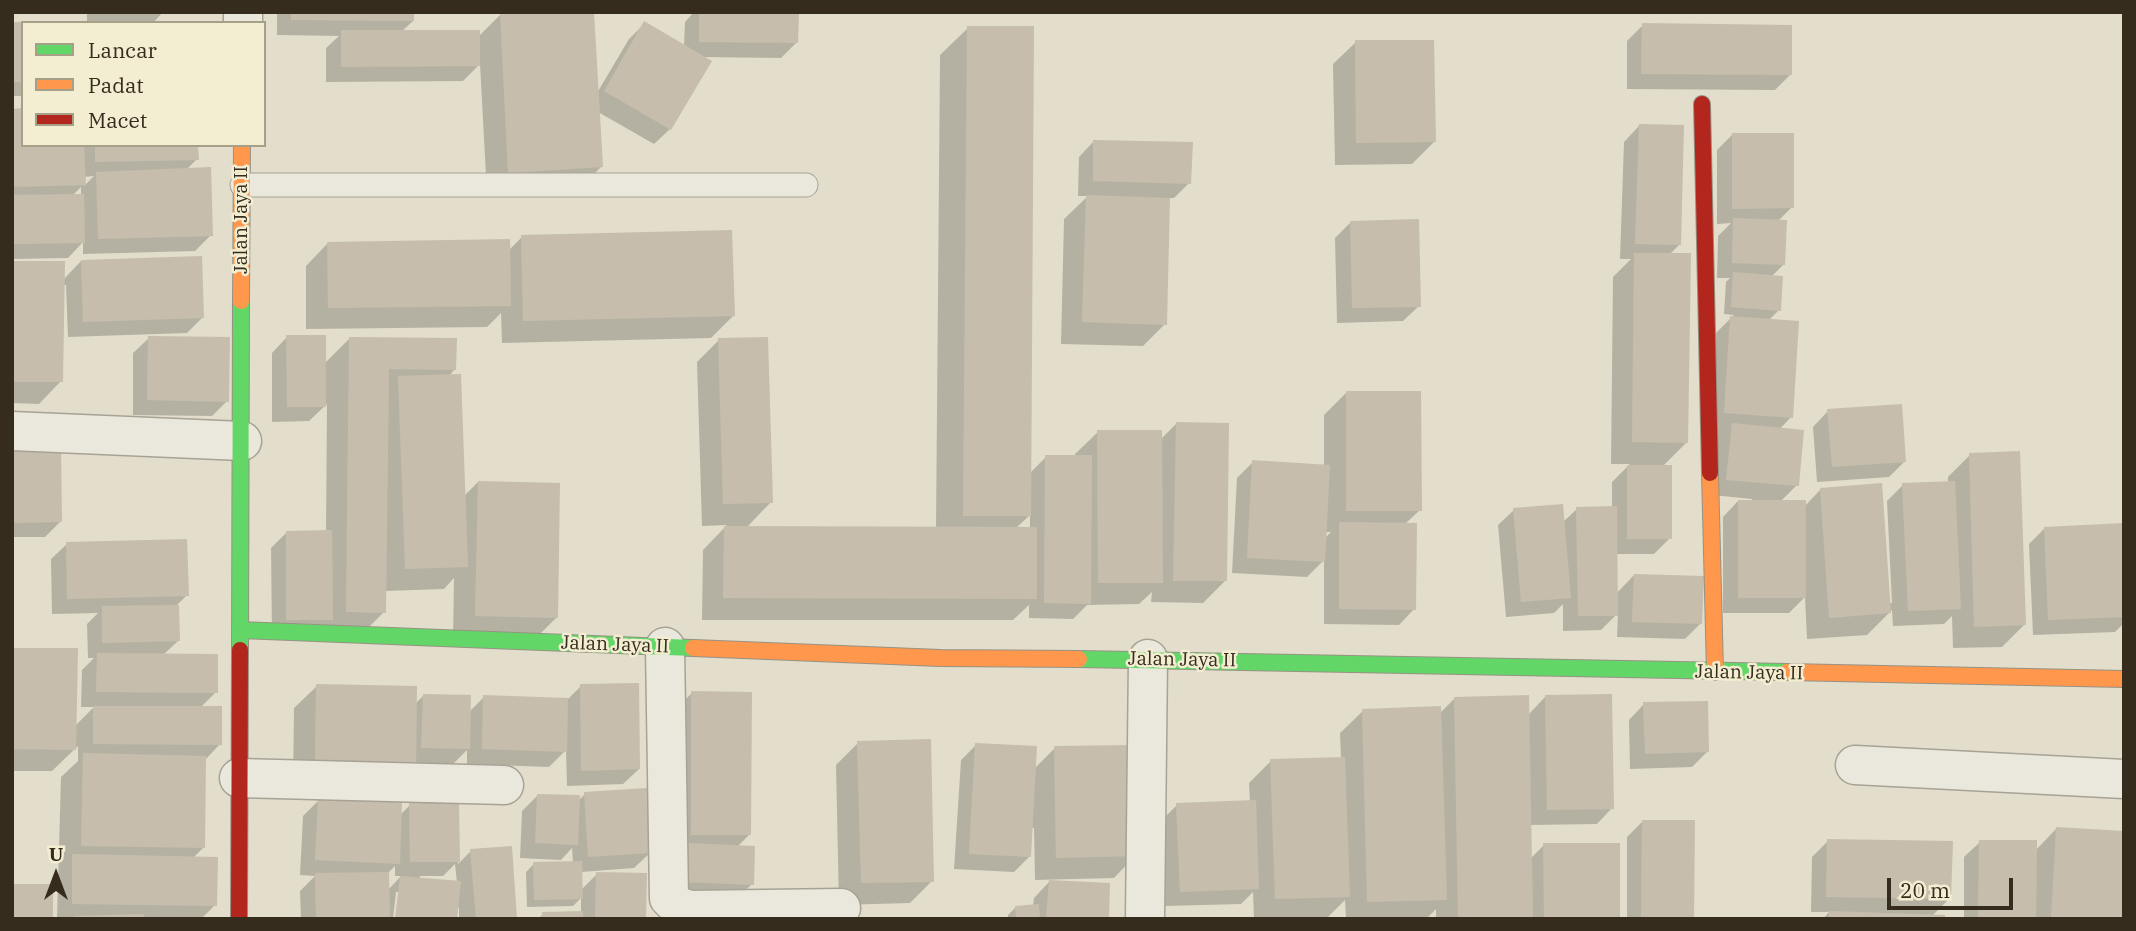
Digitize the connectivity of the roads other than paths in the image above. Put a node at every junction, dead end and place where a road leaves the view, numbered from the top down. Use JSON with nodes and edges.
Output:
{"nodes":[{"id":1,"x":1702,"y":104,"type":"dead end"},
{"id":2,"x":242,"y":147,"type":"edge"},
{"id":3,"x":242,"y":185,"type":"junction"},
{"id":4,"x":806,"y":185,"type":"dead end"},
{"id":5,"x":12,"y":432,"type":"edge"},
{"id":6,"x":242,"y":442,"type":"junction"},
{"id":7,"x":240,"y":630,"type":"junction"},
{"id":8,"x":665,"y":647,"type":"junction"},
{"id":9,"x":1148,"y":659,"type":"junction"},
{"id":10,"x":1715,"y":672,"type":"junction"},
{"id":11,"x":2124,"y":679,"type":"edge"},
{"id":12,"x":1855,"y":765,"type":"dead end"},
{"id":13,"x":239,"y":778,"type":"junction"},
{"id":14,"x":2124,"y":779,"type":"edge"},
{"id":15,"x":504,"y":785,"type":"dead end"},
{"id":16,"x":841,"y":908,"type":"dead end"},
{"id":17,"x":239,"y":919,"type":"edge"},
{"id":18,"x":1145,"y":919,"type":"edge"}],
"edges":[{"from":1,"to":10,"type":"street"},
{"from":2,"to":3,"type":"street","name":"Jalan Jaya II"},
{"from":3,"to":4,"type":"lane"},
{"from":3,"to":6,"type":"street","name":"Jalan Jaya II"},
{"from":5,"to":6,"type":"street"},
{"from":6,"to":7,"type":"street","name":"Jalan Jaya II"},
{"from":7,"to":8,"type":"street","name":"Jalan Jaya II"},
{"from":7,"to":13,"type":"street","name":"Jalan Jaya II"},
{"from":8,"to":9,"type":"street","name":"Jalan Jaya II"},
{"from":8,"to":16,"type":"street"},
{"from":9,"to":10,"type":"street","name":"Jalan Jaya II"},
{"from":9,"to":18,"type":"street"},
{"from":10,"to":11,"type":"street","name":"Jalan Jaya II"},
{"from":12,"to":14,"type":"street"},
{"from":13,"to":15,"type":"street"},
{"from":13,"to":17,"type":"street","name":"Jalan Jaya II"}]}
